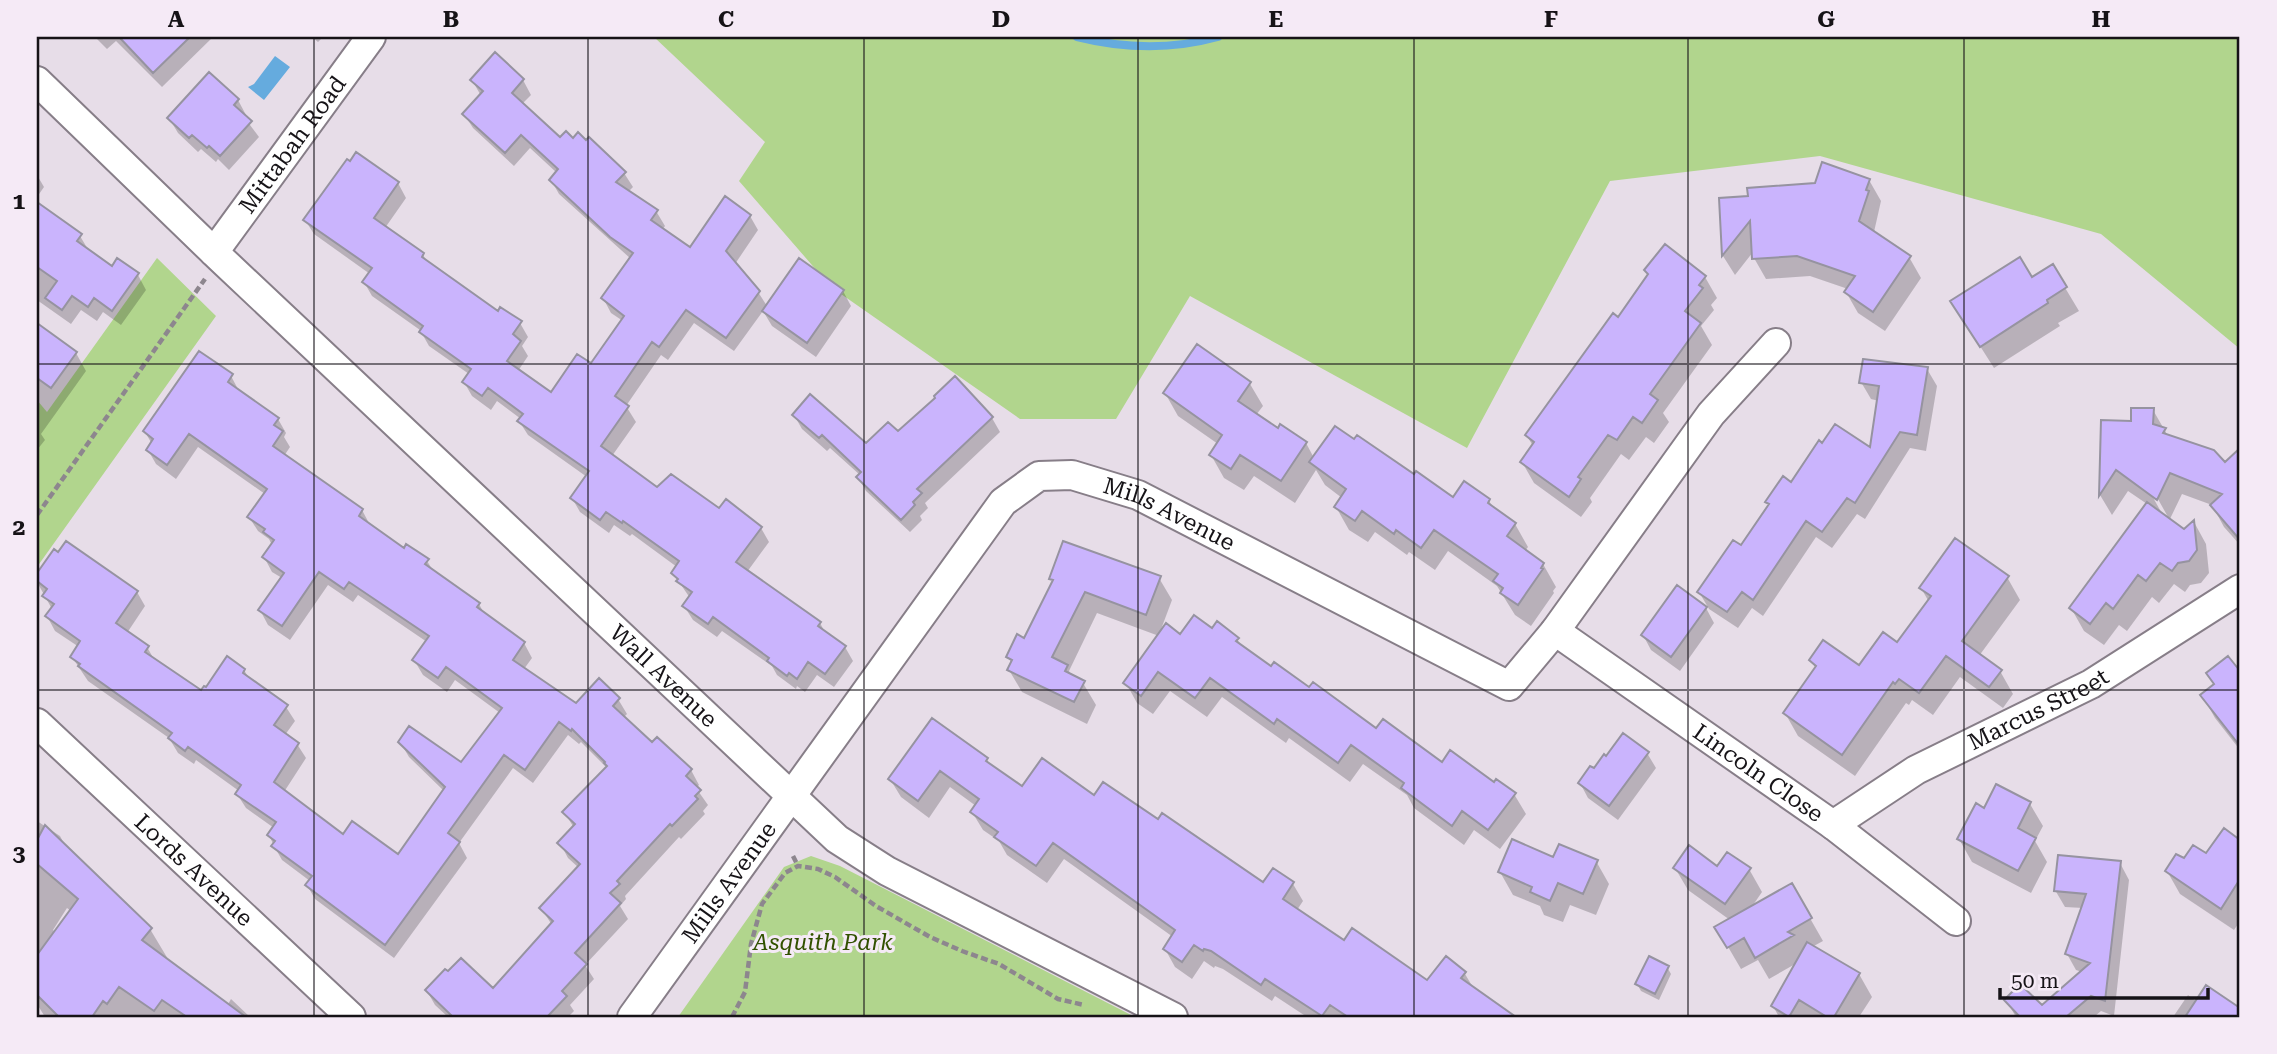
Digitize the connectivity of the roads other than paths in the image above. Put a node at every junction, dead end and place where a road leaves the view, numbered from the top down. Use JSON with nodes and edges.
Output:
{"nodes":[{"id":1,"x":371,"y":37,"type":"edge"},
{"id":2,"x":37,"y":80,"type":"edge"},
{"id":3,"x":217,"y":255,"type":"junction"},
{"id":4,"x":1776,"y":343,"type":"dead end"},
{"id":5,"x":2240,"y":589,"type":"edge"},
{"id":6,"x":1555,"y":631,"type":"junction"},
{"id":7,"x":37,"y":723,"type":"edge"},
{"id":8,"x":791,"y":797,"type":"junction"},
{"id":9,"x":1833,"y":825,"type":"junction"},
{"id":10,"x":1956,"y":921,"type":"dead end"},
{"id":11,"x":351,"y":1017,"type":"edge"},
{"id":12,"x":632,"y":1017,"type":"edge"},
{"id":13,"x":1173,"y":1017,"type":"edge"}],
"edges":[{"from":1,"to":3,"type":"street","name":"Mittabah Road"},
{"from":2,"to":3,"type":"street","name":"Wall Avenue"},
{"from":3,"to":8,"type":"street","name":"Wall Avenue"},
{"from":4,"to":6,"type":"street","name":"Mills Avenue"},
{"from":5,"to":9,"type":"street","name":"Marcus Street"},
{"from":6,"to":8,"type":"street","name":"Mills Avenue"},
{"from":6,"to":9,"type":"street","name":"Lincoln Close"},
{"from":7,"to":11,"type":"street","name":"Lords Avenue"},
{"from":8,"to":12,"type":"street","name":"Mills Avenue"},
{"from":8,"to":13,"type":"street","name":"Wall Avenue"},
{"from":9,"to":10,"type":"street","name":"Lincoln Close"}]}
